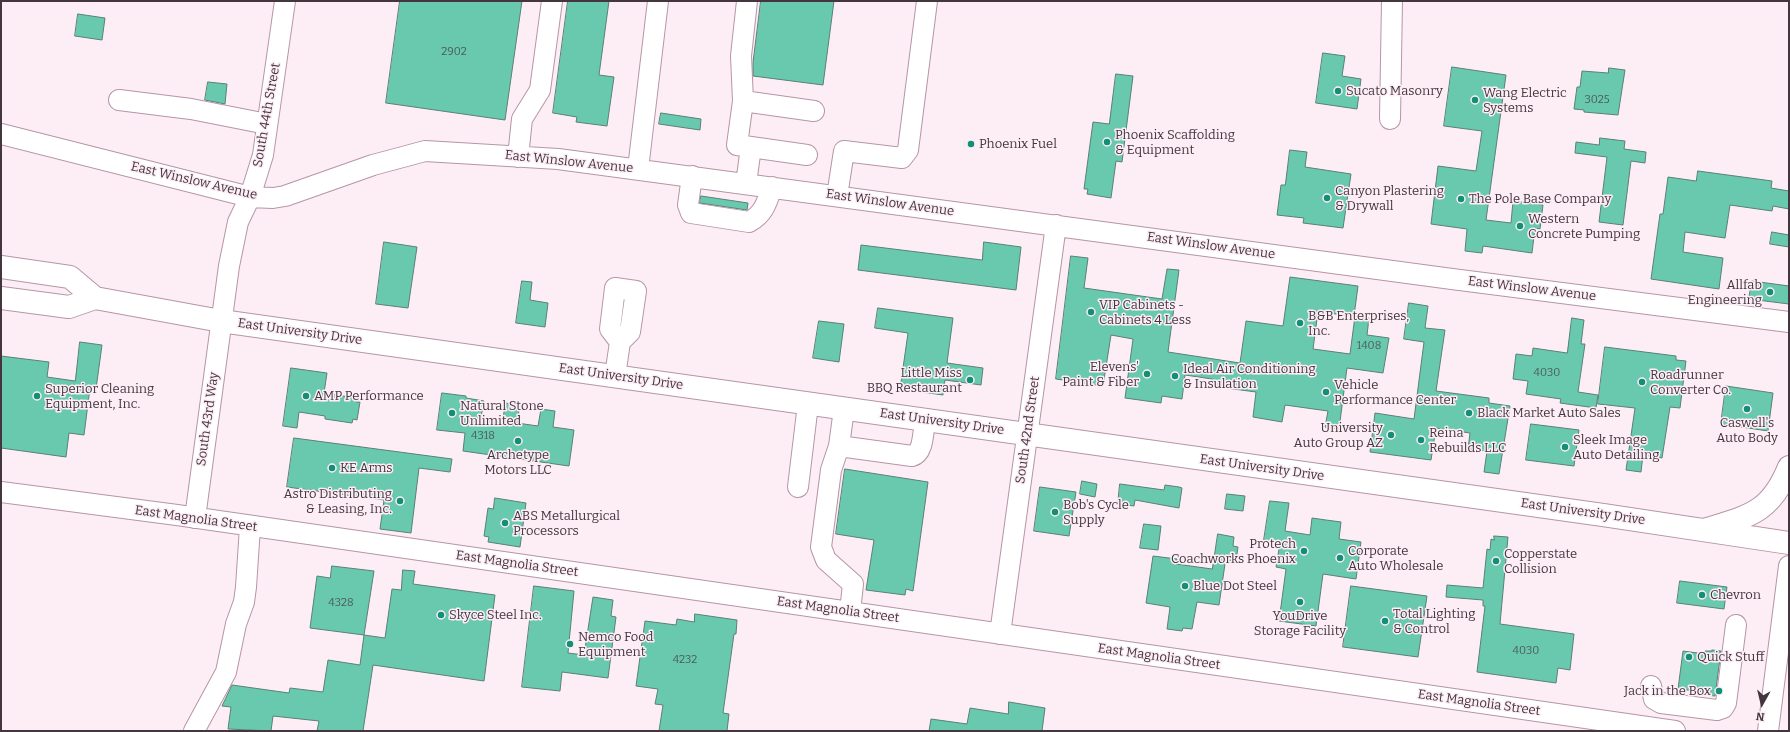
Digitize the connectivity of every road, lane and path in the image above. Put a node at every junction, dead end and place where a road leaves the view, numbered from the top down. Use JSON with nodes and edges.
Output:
{"nodes":[{"id":1,"x":285,"y":1,"type":"edge"},
{"id":2,"x":552,"y":1,"type":"edge"},
{"id":3,"x":658,"y":1,"type":"edge"},
{"id":4,"x":747,"y":1,"type":"edge"},
{"id":5,"x":927,"y":1,"type":"edge"},
{"id":6,"x":1392,"y":1,"type":"edge"},
{"id":7,"x":119,"y":100,"type":"dead end"},
{"id":8,"x":743,"y":101,"type":"junction"},
{"id":9,"x":814,"y":111,"type":"dead end"},
{"id":10,"x":1390,"y":119,"type":"dead end"},
{"id":11,"x":267,"y":124,"type":"junction"},
{"id":12,"x":1,"y":134,"type":"edge"},
{"id":13,"x":751,"y":147,"type":"junction"},
{"id":14,"x":807,"y":155,"type":"dead end"},
{"id":15,"x":518,"y":156,"type":"junction"},
{"id":16,"x":638,"y":169,"type":"junction"},
{"id":17,"x":692,"y":176,"type":"junction"},
{"id":18,"x":746,"y":184,"type":"junction"},
{"id":19,"x":772,"y":187,"type":"junction"},
{"id":20,"x":837,"y":196,"type":"junction"},
{"id":21,"x":250,"y":197,"type":"junction"},
{"id":22,"x":1056,"y":226,"type":"junction"},
{"id":23,"x":1,"y":267,"type":"edge"},
{"id":24,"x":1,"y":298,"type":"edge"},
{"id":25,"x":95,"y":298,"type":"junction"},
{"id":26,"x":38,"y":303,"type":"junction"},
{"id":27,"x":1,"y":308,"type":"edge"},
{"id":28,"x":221,"y":321,"type":"junction"},
{"id":29,"x":1789,"y":322,"type":"edge"},
{"id":30,"x":620,"y":342,"type":"dead end"},
{"id":31,"x":615,"y":376,"type":"junction"},
{"id":32,"x":808,"y":404,"type":"junction"},
{"id":33,"x":844,"y":409,"type":"junction"},
{"id":34,"x":925,"y":420,"type":"junction"},
{"id":35,"x":1027,"y":434,"type":"junction"},
{"id":36,"x":838,"y":446,"type":"junction"},
{"id":37,"x":1789,"y":467,"type":"edge"},
{"id":38,"x":798,"y":487,"type":"dead end"},
{"id":39,"x":1,"y":492,"type":"edge"},
{"id":40,"x":195,"y":518,"type":"junction"},
{"id":41,"x":250,"y":527,"type":"junction"},
{"id":42,"x":1704,"y":530,"type":"junction"},
{"id":43,"x":1789,"y":543,"type":"edge"},
{"id":44,"x":1789,"y":566,"type":"edge"},
{"id":45,"x":850,"y":612,"type":"junction"},
{"id":46,"x":1736,"y":625,"type":"dead end"},
{"id":47,"x":1000,"y":634,"type":"junction"},
{"id":48,"x":1651,"y":686,"type":"dead end"},
{"id":49,"x":194,"y":731,"type":"edge"},
{"id":50,"x":1674,"y":731,"type":"edge"},
{"id":51,"x":1768,"y":731,"type":"edge"}],
"edges":[{"from":1,"to":11,"type":"street","name":"South 44th Street"},
{"from":2,"to":15,"type":"street"},
{"from":3,"to":16,"type":"street"},
{"from":4,"to":8,"type":"street"},
{"from":5,"to":20,"type":"street"},
{"from":6,"to":10,"type":"street"},
{"from":7,"to":11,"type":"street"},
{"from":8,"to":9,"type":"street"},
{"from":8,"to":13,"type":"street"},
{"from":11,"to":21,"type":"street","name":"South 44th Street"},
{"from":12,"to":21,"type":"street","name":"East Winslow Avenue"},
{"from":13,"to":14,"type":"street"},
{"from":13,"to":18,"type":"street"},
{"from":15,"to":16,"type":"street","name":"East Winslow Avenue"},
{"from":15,"to":21,"type":"street","name":"East Winslow Avenue"},
{"from":16,"to":17,"type":"street","name":"East Winslow Avenue"},
{"from":17,"to":18,"type":"street","name":"East Winslow Avenue"},
{"from":17,"to":19,"type":"street"},
{"from":18,"to":19,"type":"street","name":"East Winslow Avenue"},
{"from":19,"to":20,"type":"street","name":"East Winslow Avenue"},
{"from":20,"to":22,"type":"street","name":"East Winslow Avenue"},
{"from":21,"to":28,"type":"street","name":"South 44th Street"},
{"from":22,"to":29,"type":"street","name":"East Winslow Avenue"},
{"from":22,"to":35,"type":"street","name":"South 42nd Street"},
{"from":23,"to":25,"type":"main road","name":"East University Drive"},
{"from":24,"to":26,"type":"main road","name":"East University Drive"},
{"from":25,"to":26,"type":"main road","name":"East University Drive"},
{"from":25,"to":28,"type":"main road","name":"East University Drive"},
{"from":26,"to":27,"type":"main road"},
{"from":28,"to":31,"type":"main road","name":"East University Drive"},
{"from":28,"to":40,"type":"street","name":"South 43rd Way"},
{"from":30,"to":31,"type":"street"},
{"from":31,"to":32,"type":"main road","name":"East University Drive"},
{"from":32,"to":33,"type":"main road","name":"East University Drive"},
{"from":32,"to":38,"type":"street"},
{"from":33,"to":34,"type":"main road","name":"East University Drive"},
{"from":33,"to":36,"type":"street"},
{"from":34,"to":35,"type":"main road","name":"East University Drive"},
{"from":34,"to":36,"type":"street"},
{"from":35,"to":42,"type":"main road","name":"East University Drive"},
{"from":35,"to":47,"type":"street","name":"South 42nd Street"},
{"from":36,"to":45,"type":"street"},
{"from":37,"to":42,"type":"main road"},
{"from":39,"to":40,"type":"street","name":"East Magnolia Street"},
{"from":40,"to":41,"type":"street","name":"East Magnolia Street"},
{"from":41,"to":45,"type":"street","name":"East Magnolia Street"},
{"from":41,"to":49,"type":"street"},
{"from":42,"to":43,"type":"main road","name":"East University Drive"},
{"from":44,"to":51,"type":"street"},
{"from":45,"to":47,"type":"street","name":"East Magnolia Street"},
{"from":46,"to":48,"type":"street"},
{"from":47,"to":50,"type":"street","name":"East Magnolia Street"}]}
